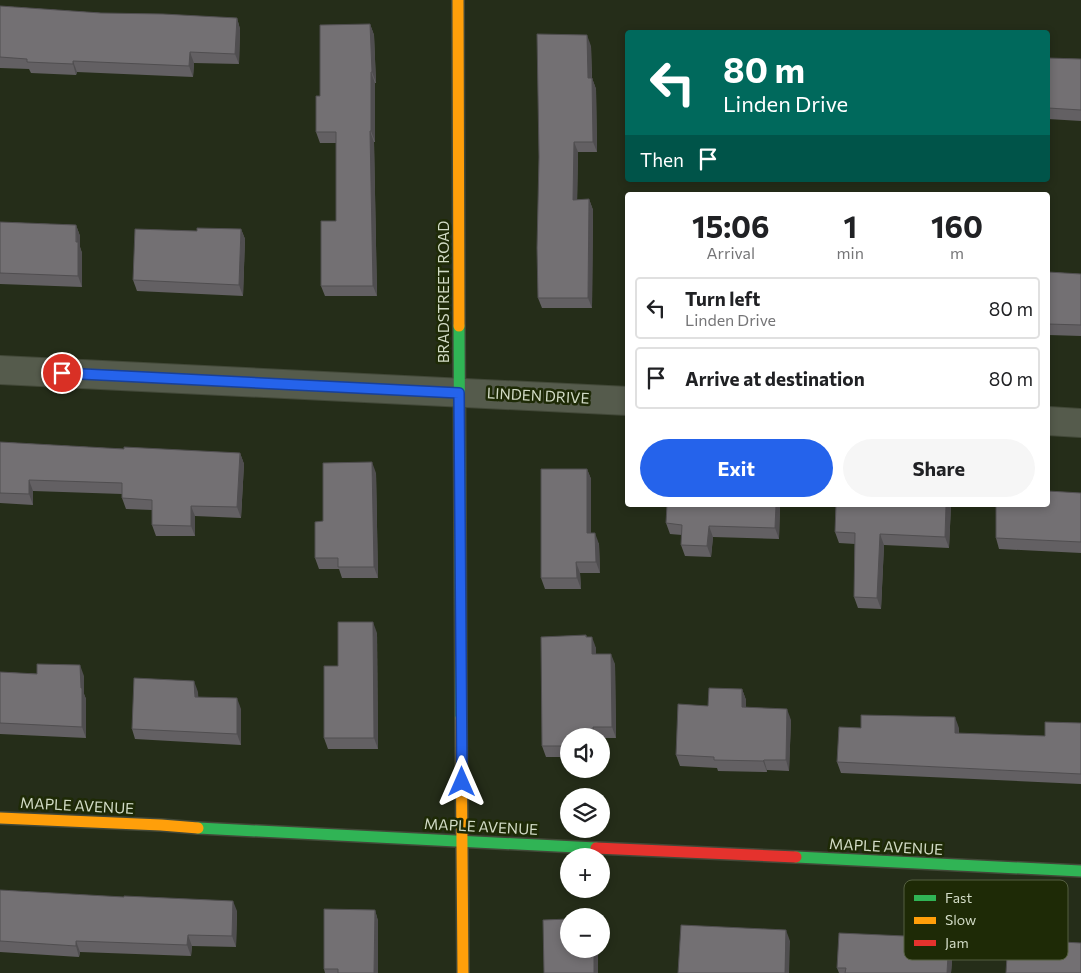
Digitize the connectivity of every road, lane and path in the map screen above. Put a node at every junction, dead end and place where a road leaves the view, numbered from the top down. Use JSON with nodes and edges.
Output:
{"nodes":[{"id":1,"x":458,"y":0,"type":"edge"},
{"id":2,"x":0,"y":370,"type":"edge"},
{"id":3,"x":459,"y":393,"type":"junction"},
{"id":4,"x":625,"y":401,"type":"edge"},
{"id":5,"x":1050,"y":421,"type":"edge"},
{"id":6,"x":1081,"y":423,"type":"edge"},
{"id":7,"x":0,"y":818,"type":"edge"},
{"id":8,"x":462,"y":841,"type":"junction"},
{"id":9,"x":1081,"y":871,"type":"edge"},
{"id":10,"x":463,"y":973,"type":"edge"}],
"edges":[{"from":1,"to":3,"type":"street","name":"BRADSTREET ROAD"},
{"from":2,"to":3,"type":"street","name":"LINDEN DRIVE"},
{"from":3,"to":4,"type":"street","name":"LINDEN DRIVE"},
{"from":3,"to":8,"type":"street","name":"BRADSTREET ROAD"},
{"from":5,"to":6,"type":"street"},
{"from":7,"to":8,"type":"street","name":"MAPLE AVENUE"},
{"from":8,"to":9,"type":"street","name":"MAPLE AVENUE"},
{"from":8,"to":10,"type":"street","name":"BRADSTREET ROAD"}]}
